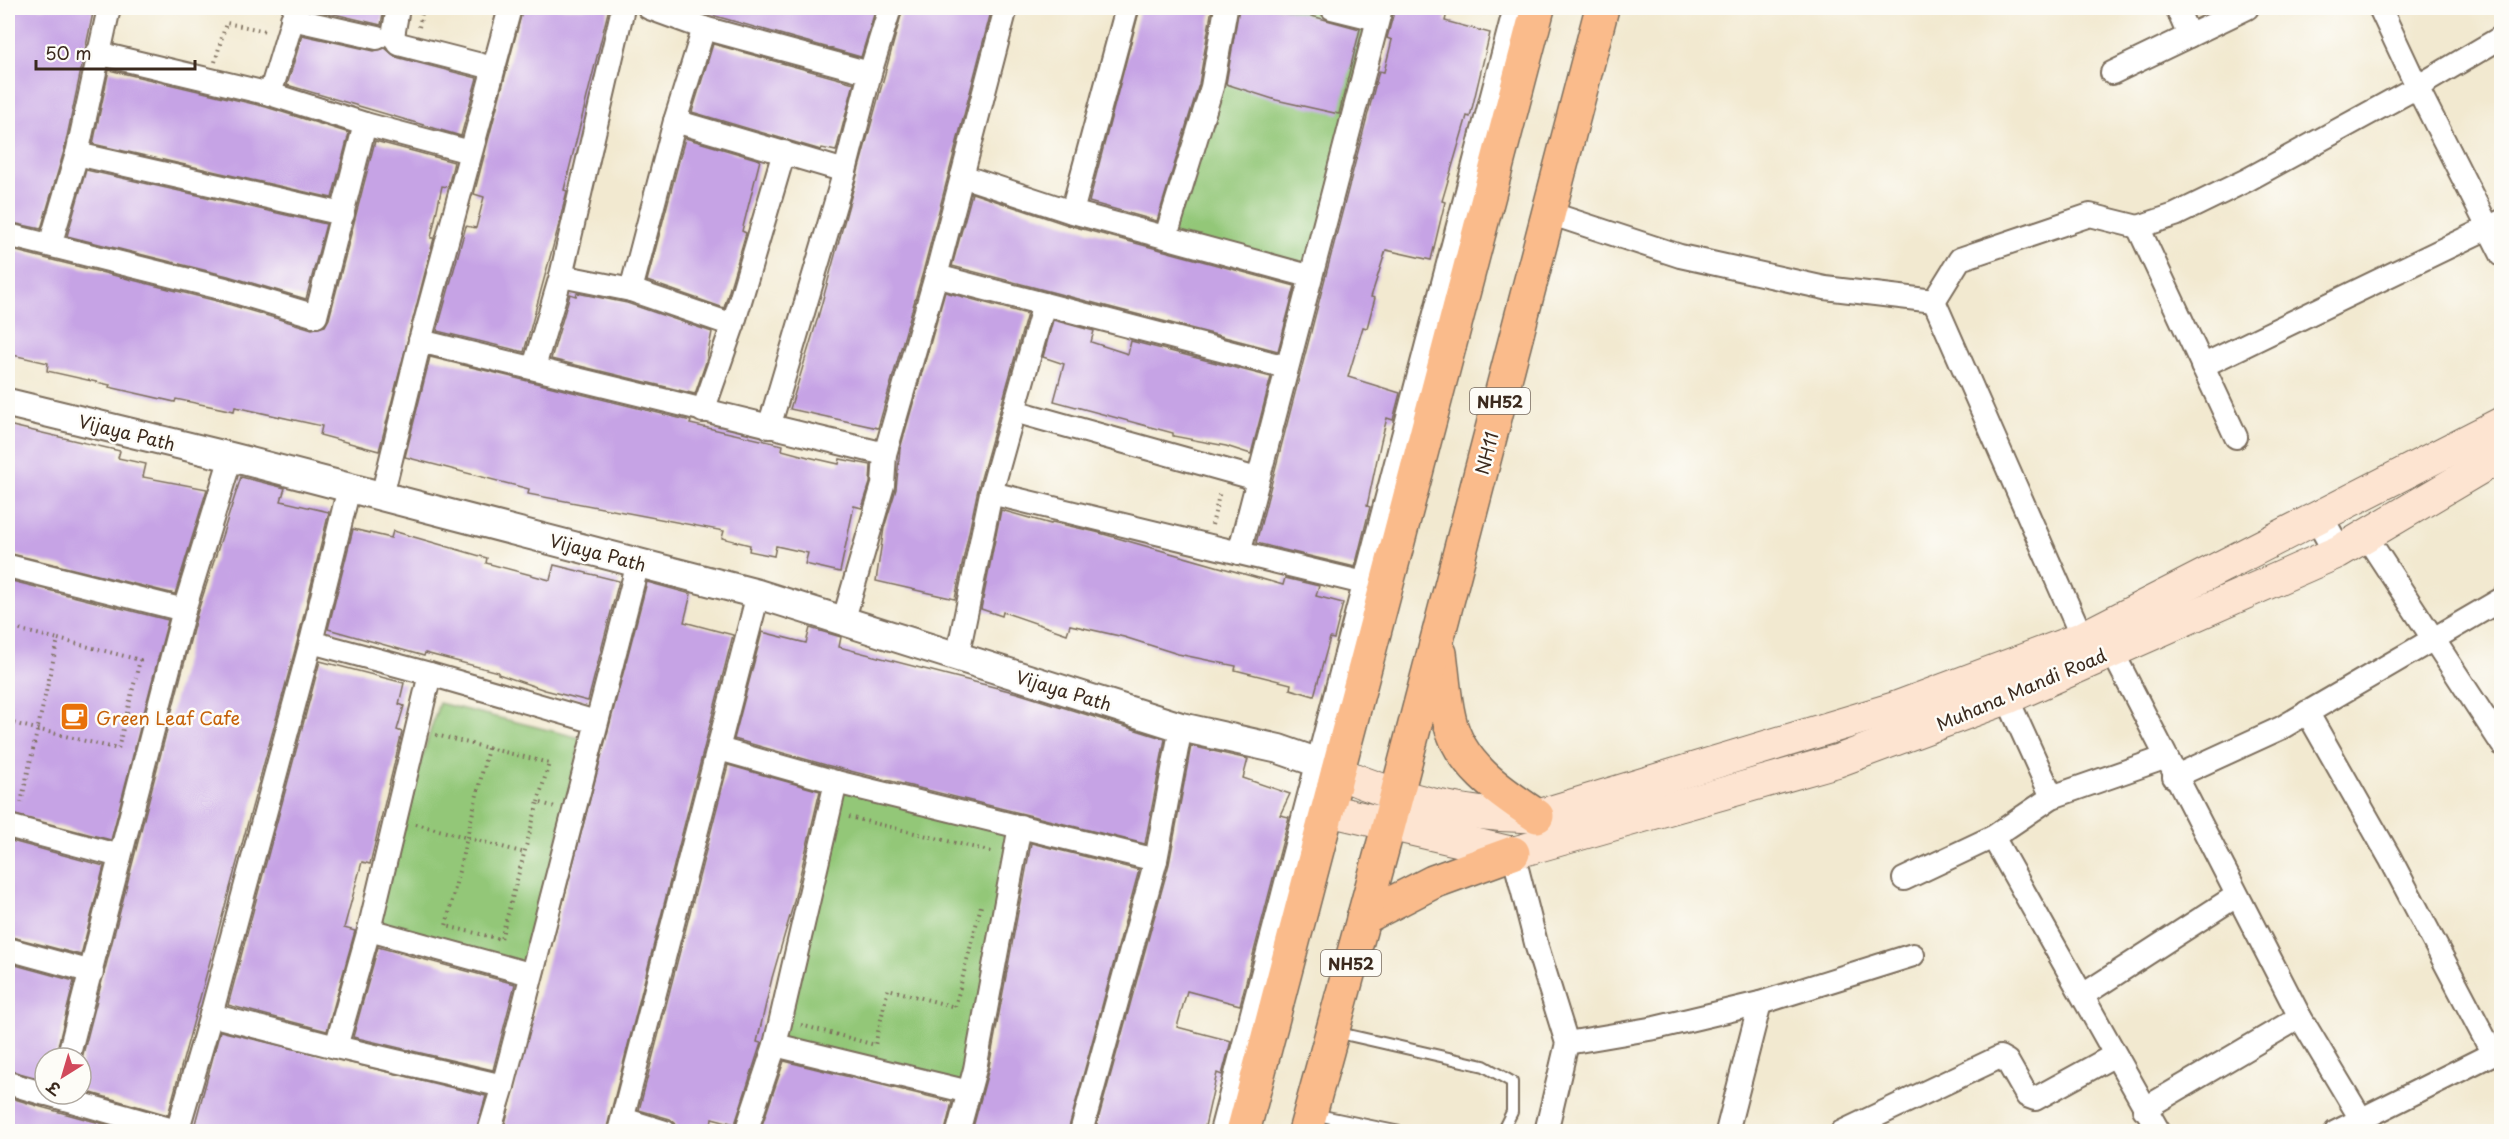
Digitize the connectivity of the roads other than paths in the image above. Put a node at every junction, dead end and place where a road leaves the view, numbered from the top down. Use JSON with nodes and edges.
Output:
{"nodes":[{"id":1,"x":109,"y":8,"type":"edge"},
{"id":2,"x":398,"y":8,"type":"edge"},
{"id":3,"x":510,"y":8,"type":"edge"},
{"id":4,"x":623,"y":8,"type":"edge"},
{"id":5,"x":649,"y":8,"type":"edge"},
{"id":6,"x":890,"y":8,"type":"edge"},
{"id":7,"x":1006,"y":8,"type":"edge"},
{"id":8,"x":1127,"y":8,"type":"edge"},
{"id":9,"x":1226,"y":8,"type":"edge"},
{"id":10,"x":1332,"y":8,"type":"edge"},
{"id":11,"x":1518,"y":8,"type":"edge"},
{"id":12,"x":1538,"y":8,"type":"edge"},
{"id":13,"x":1602,"y":8,"type":"edge"},
{"id":14,"x":2177,"y":8,"type":"edge"},
{"id":15,"x":2247,"y":8,"type":"edge"},
{"id":16,"x":2380,"y":8,"type":"edge"},
{"id":17,"x":294,"y":13,"type":"edge"},
{"id":18,"x":1379,"y":13,"type":"edge"},
{"id":19,"x":704,"y":28,"type":"junction"},
{"id":20,"x":2188,"y":36,"type":"junction"},
{"id":21,"x":2502,"y":37,"type":"edge"},
{"id":22,"x":377,"y":38,"type":"dead end"},
{"id":23,"x":97,"y":53,"type":"junction"},
{"id":24,"x":493,"y":68,"type":"junction"},
{"id":25,"x":2112,"y":72,"type":"dead end"},
{"id":26,"x":870,"y":73,"type":"junction"},
{"id":27,"x":2417,"y":87,"type":"junction"},
{"id":28,"x":270,"y":94,"type":"junction"},
{"id":29,"x":675,"y":121,"type":"junction"},
{"id":30,"x":365,"y":124,"type":"junction"},
{"id":31,"x":470,"y":152,"type":"junction"},
{"id":32,"x":784,"y":152,"type":"junction"},
{"id":33,"x":76,"y":154,"type":"junction"},
{"id":34,"x":845,"y":171,"type":"junction"},
{"id":35,"x":962,"y":176,"type":"junction"},
{"id":36,"x":1072,"y":212,"type":"junction"},
{"id":37,"x":1549,"y":213,"type":"junction"},
{"id":38,"x":343,"y":214,"type":"junction"},
{"id":39,"x":2495,"y":224,"type":"edge"},
{"id":40,"x":2138,"y":227,"type":"junction"},
{"id":41,"x":8,"y":235,"type":"edge"},
{"id":42,"x":1166,"y":236,"type":"junction"},
{"id":43,"x":50,"y":245,"type":"junction"},
{"id":44,"x":2502,"y":255,"type":"edge"},
{"id":45,"x":561,"y":276,"type":"junction"},
{"id":46,"x":936,"y":276,"type":"junction"},
{"id":47,"x":1309,"y":276,"type":"junction"},
{"id":48,"x":631,"y":290,"type":"junction"},
{"id":49,"x":1934,"y":301,"type":"junction"},
{"id":50,"x":1044,"y":304,"type":"junction"},
{"id":51,"x":733,"y":325,"type":"junction"},
{"id":52,"x":420,"y":341,"type":"junction"},
{"id":53,"x":2202,"y":366,"type":"junction"},
{"id":54,"x":534,"y":367,"type":"junction"},
{"id":55,"x":1287,"y":367,"type":"junction"},
{"id":56,"x":8,"y":402,"type":"edge"},
{"id":57,"x":703,"y":411,"type":"junction"},
{"id":58,"x":1014,"y":411,"type":"junction"},
{"id":59,"x":2502,"y":423,"type":"edge"},
{"id":60,"x":769,"y":427,"type":"junction"},
{"id":61,"x":2236,"y":437,"type":"dead end"},
{"id":62,"x":885,"y":454,"type":"junction"},
{"id":63,"x":2502,"y":455,"type":"edge"},
{"id":64,"x":231,"y":457,"type":"junction"},
{"id":65,"x":1257,"y":479,"type":"junction"},
{"id":66,"x":349,"y":488,"type":"junction"},
{"id":67,"x":991,"y":493,"type":"junction"},
{"id":68,"x":382,"y":496,"type":"junction"},
{"id":69,"x":2319,"y":518,"type":"junction"},
{"id":70,"x":2366,"y":536,"type":"junction"},
{"id":71,"x":2338,"y":552,"type":"junction"},
{"id":72,"x":1239,"y":553,"type":"junction"},
{"id":73,"x":638,"y":563,"type":"junction"},
{"id":74,"x":8,"y":566,"type":"edge"},
{"id":75,"x":1368,"y":584,"type":"junction"},
{"id":76,"x":758,"y":594,"type":"junction"},
{"id":77,"x":2502,"y":599,"type":"edge"},
{"id":78,"x":184,"y":610,"type":"junction"},
{"id":79,"x":843,"y":622,"type":"junction"},
{"id":80,"x":1438,"y":636,"type":"junction"},
{"id":81,"x":2433,"y":637,"type":"junction"},
{"id":82,"x":311,"y":642,"type":"junction"},
{"id":83,"x":2095,"y":650,"type":"junction"},
{"id":84,"x":957,"y":658,"type":"junction"},
{"id":85,"x":430,"y":674,"type":"junction"},
{"id":86,"x":2007,"y":698,"type":"junction"},
{"id":87,"x":2307,"y":712,"type":"junction"},
{"id":88,"x":596,"y":722,"type":"junction"},
{"id":89,"x":1181,"y":727,"type":"junction"},
{"id":90,"x":2502,"y":744,"type":"edge"},
{"id":91,"x":719,"y":749,"type":"junction"},
{"id":92,"x":1279,"y":749,"type":"junction"},
{"id":93,"x":2169,"y":767,"type":"junction"},
{"id":94,"x":1329,"y":768,"type":"junction"},
{"id":95,"x":836,"y":782,"type":"junction"},
{"id":96,"x":2052,"y":797,"type":"junction"},
{"id":97,"x":1319,"y":805,"type":"junction"},
{"id":98,"x":1393,"y":809,"type":"junction"},
{"id":99,"x":1537,"y":816,"type":"junction"},
{"id":100,"x":1020,"y":826,"type":"junction"},
{"id":101,"x":11,"y":827,"type":"edge"},
{"id":102,"x":1993,"y":837,"type":"junction"},
{"id":103,"x":1513,"y":854,"type":"junction"},
{"id":104,"x":120,"y":856,"type":"junction"},
{"id":105,"x":1156,"y":860,"type":"junction"},
{"id":106,"x":1904,"y":879,"type":"dead end"},
{"id":107,"x":2236,"y":896,"type":"junction"},
{"id":108,"x":1363,"y":918,"type":"junction"},
{"id":109,"x":369,"y":930,"type":"junction"},
{"id":110,"x":8,"y":949,"type":"edge"},
{"id":111,"x":1912,"y":955,"type":"dead end"},
{"id":112,"x":92,"y":972,"type":"junction"},
{"id":113,"x":530,"y":974,"type":"junction"},
{"id":114,"x":2084,"y":995,"type":"junction"},
{"id":115,"x":1760,"y":1003,"type":"junction"},
{"id":116,"x":211,"y":1015,"type":"junction"},
{"id":117,"x":2300,"y":1017,"type":"junction"},
{"id":118,"x":1332,"y":1031,"type":"junction"},
{"id":119,"x":1567,"y":1043,"type":"junction"},
{"id":120,"x":775,"y":1045,"type":"junction"},
{"id":121,"x":71,"y":1046,"type":"edge"},
{"id":122,"x":336,"y":1047,"type":"junction"},
{"id":123,"x":2497,"y":1051,"type":"edge"},
{"id":124,"x":2115,"y":1055,"type":"junction"},
{"id":125,"x":8,"y":1083,"type":"edge"},
{"id":126,"x":503,"y":1086,"type":"junction"},
{"id":127,"x":33,"y":1090,"type":"edge"},
{"id":128,"x":969,"y":1092,"type":"junction"},
{"id":129,"x":90,"y":1106,"type":"edge"},
{"id":130,"x":2144,"y":1109,"type":"junction"},
{"id":131,"x":1308,"y":1123,"type":"edge"},
{"id":132,"x":621,"y":1125,"type":"edge"},
{"id":133,"x":2362,"y":1125,"type":"edge"},
{"id":134,"x":178,"y":1131,"type":"edge"},
{"id":135,"x":489,"y":1131,"type":"edge"},
{"id":136,"x":665,"y":1131,"type":"edge"},
{"id":137,"x":746,"y":1131,"type":"edge"},
{"id":138,"x":958,"y":1131,"type":"edge"},
{"id":139,"x":1081,"y":1131,"type":"edge"},
{"id":140,"x":1224,"y":1131,"type":"edge"},
{"id":141,"x":1243,"y":1131,"type":"edge"},
{"id":142,"x":1400,"y":1131,"type":"edge"},
{"id":143,"x":1502,"y":1131,"type":"edge"},
{"id":144,"x":1546,"y":1131,"type":"edge"},
{"id":145,"x":1727,"y":1131,"type":"edge"},
{"id":146,"x":1844,"y":1131,"type":"edge"},
{"id":147,"x":2159,"y":1131,"type":"edge"},
{"id":148,"x":2336,"y":1131,"type":"edge"}],
"edges":[{"from":1,"to":23,"type":"street"},
{"from":2,"to":24,"type":"street"},
{"from":3,"to":24,"type":"street"},
{"from":4,"to":45,"type":"street"},
{"from":5,"to":19,"type":"street"},
{"from":6,"to":26,"type":"street"},
{"from":7,"to":35,"type":"street"},
{"from":8,"to":36,"type":"street"},
{"from":9,"to":42,"type":"street"},
{"from":10,"to":18,"type":"street"},
{"from":11,"to":75,"type":"street"},
{"from":12,"to":94,"type":"highway"},
{"from":13,"to":37,"type":"highway","name":"NH11","number":"NH52"},
{"from":14,"to":20,"type":"street"},
{"from":15,"to":20,"type":"street"},
{"from":16,"to":27,"type":"street"},
{"from":17,"to":22,"type":"street"},
{"from":17,"to":28,"type":"street"},
{"from":18,"to":47,"type":"street"},
{"from":19,"to":26,"type":"street"},
{"from":19,"to":29,"type":"street"},
{"from":20,"to":25,"type":"street"},
{"from":21,"to":27,"type":"street"},
{"from":23,"to":28,"type":"street"},
{"from":23,"to":33,"type":"street"},
{"from":24,"to":31,"type":"street"},
{"from":26,"to":34,"type":"street"},
{"from":27,"to":39,"type":"street"},
{"from":27,"to":40,"type":"street"},
{"from":28,"to":30,"type":"street"},
{"from":29,"to":32,"type":"street"},
{"from":29,"to":48,"type":"street"},
{"from":30,"to":31,"type":"street"},
{"from":30,"to":38,"type":"street"},
{"from":31,"to":52,"type":"street"},
{"from":32,"to":34,"type":"street"},
{"from":32,"to":51,"type":"street"},
{"from":33,"to":38,"type":"street"},
{"from":33,"to":43,"type":"street"},
{"from":34,"to":60,"type":"street"},
{"from":35,"to":36,"type":"street"},
{"from":35,"to":46,"type":"street"},
{"from":36,"to":42,"type":"street"},
{"from":37,"to":49,"type":"street"},
{"from":37,"to":80,"type":"highway","name":"NH11","number":"NH52"},
{"from":38,"to":43,"type":"street"},
{"from":39,"to":44,"type":"street"},
{"from":39,"to":53,"type":"street"},
{"from":40,"to":49,"type":"street"},
{"from":40,"to":53,"type":"street"},
{"from":41,"to":43,"type":"street"},
{"from":42,"to":47,"type":"street"},
{"from":45,"to":48,"type":"street"},
{"from":45,"to":54,"type":"street"},
{"from":46,"to":50,"type":"street"},
{"from":46,"to":62,"type":"street"},
{"from":47,"to":55,"type":"street"},
{"from":48,"to":51,"type":"street"},
{"from":49,"to":83,"type":"street"},
{"from":50,"to":55,"type":"street"},
{"from":50,"to":58,"type":"street"},
{"from":51,"to":57,"type":"street"},
{"from":52,"to":54,"type":"street"},
{"from":52,"to":68,"type":"street"},
{"from":53,"to":61,"type":"street"},
{"from":54,"to":57,"type":"street"},
{"from":55,"to":65,"type":"street"},
{"from":56,"to":64,"type":"street","name":"Vijaya Path"},
{"from":57,"to":60,"type":"street"},
{"from":58,"to":65,"type":"street"},
{"from":58,"to":67,"type":"street"},
{"from":59,"to":69,"type":"main road"},
{"from":60,"to":62,"type":"street"},
{"from":62,"to":79,"type":"street"},
{"from":63,"to":70,"type":"main road","name":"Muhana Mandi Road"},
{"from":64,"to":66,"type":"street","name":"Vijaya Path"},
{"from":64,"to":78,"type":"street"},
{"from":65,"to":72,"type":"street"},
{"from":66,"to":68,"type":"street","name":"Vijaya Path"},
{"from":66,"to":82,"type":"street"},
{"from":67,"to":72,"type":"street"},
{"from":67,"to":84,"type":"street"},
{"from":68,"to":73,"type":"street","name":"Vijaya Path"},
{"from":69,"to":71,"type":"street"},
{"from":69,"to":83,"type":"main road"},
{"from":70,"to":71,"type":"main road","name":"Muhana Mandi Road"},
{"from":70,"to":81,"type":"street"},
{"from":71,"to":83,"type":"main road","name":"Muhana Mandi Road"},
{"from":72,"to":75,"type":"street"},
{"from":73,"to":76,"type":"street","name":"Vijaya Path"},
{"from":73,"to":88,"type":"street"},
{"from":74,"to":78,"type":"street"},
{"from":75,"to":94,"type":"street"},
{"from":76,"to":79,"type":"street","name":"Vijaya Path"},
{"from":76,"to":91,"type":"street"},
{"from":77,"to":81,"type":"street"},
{"from":78,"to":104,"type":"street"},
{"from":79,"to":84,"type":"street","name":"Vijaya Path"},
{"from":80,"to":98,"type":"highway","name":"NH11","number":"NH52"},
{"from":80,"to":99,"type":"highway"},
{"from":81,"to":87,"type":"street"},
{"from":81,"to":90,"type":"street"},
{"from":82,"to":85,"type":"street"},
{"from":82,"to":116,"type":"street"},
{"from":83,"to":86,"type":"main road","name":"Muhana Mandi Road"},
{"from":83,"to":93,"type":"street"},
{"from":83,"to":99,"type":"main road"},
{"from":84,"to":89,"type":"street","name":"Vijaya Path"},
{"from":85,"to":88,"type":"street"},
{"from":85,"to":109,"type":"street"},
{"from":86,"to":96,"type":"street"},
{"from":86,"to":103,"type":"main road","name":"Muhana Mandi Road"},
{"from":87,"to":93,"type":"street"},
{"from":87,"to":123,"type":"street"},
{"from":88,"to":113,"type":"street"},
{"from":89,"to":92,"type":"street","name":"Vijaya Path"},
{"from":89,"to":105,"type":"street"},
{"from":91,"to":95,"type":"street"},
{"from":91,"to":132,"type":"street"},
{"from":92,"to":94,"type":"street","name":"Vijaya Path"},
{"from":92,"to":97,"type":"street"},
{"from":93,"to":96,"type":"street"},
{"from":93,"to":107,"type":"street"},
{"from":94,"to":97,"type":"highway"},
{"from":94,"to":98,"type":"main road"},
{"from":95,"to":100,"type":"street"},
{"from":95,"to":120,"type":"street"},
{"from":96,"to":102,"type":"street"},
{"from":97,"to":98,"type":"main road"},
{"from":97,"to":140,"type":"street"},
{"from":97,"to":141,"type":"highway"},
{"from":98,"to":99,"type":"main road"},
{"from":98,"to":103,"type":"main road"},
{"from":98,"to":108,"type":"highway","number":"NH52"},
{"from":100,"to":105,"type":"street"},
{"from":100,"to":128,"type":"street"},
{"from":101,"to":104,"type":"street"},
{"from":102,"to":106,"type":"street"},
{"from":102,"to":114,"type":"street"},
{"from":103,"to":108,"type":"highway"},
{"from":103,"to":119,"type":"street"},
{"from":104,"to":112,"type":"street"},
{"from":105,"to":139,"type":"street"},
{"from":107,"to":114,"type":"street"},
{"from":107,"to":117,"type":"street"},
{"from":108,"to":118,"type":"highway","number":"NH52"},
{"from":109,"to":113,"type":"street"},
{"from":109,"to":122,"type":"street"},
{"from":110,"to":112,"type":"street"},
{"from":111,"to":115,"type":"street"},
{"from":112,"to":121,"type":"street"},
{"from":113,"to":126,"type":"street"},
{"from":114,"to":124,"type":"street"},
{"from":115,"to":119,"type":"street"},
{"from":115,"to":145,"type":"street"},
{"from":116,"to":122,"type":"street"},
{"from":116,"to":134,"type":"street"},
{"from":117,"to":130,"type":"street"},
{"from":117,"to":133,"type":"street"},
{"from":118,"to":131,"type":"highway","number":"NH52"},
{"from":118,"to":143,"type":"lane"},
{"from":119,"to":144,"type":"street"},
{"from":120,"to":128,"type":"street"},
{"from":120,"to":137,"type":"street"},
{"from":122,"to":126,"type":"street"},
{"from":123,"to":133,"type":"street"},
{"from":124,"to":130,"type":"street"},
{"from":124,"to":146,"type":"street"},
{"from":125,"to":127,"type":"street"},
{"from":126,"to":135,"type":"street"},
{"from":128,"to":138,"type":"street"},
{"from":129,"to":134,"type":"street"},
{"from":130,"to":147,"type":"street"},
{"from":131,"to":142,"type":"lane"},
{"from":132,"to":136,"type":"street"},
{"from":133,"to":148,"type":"street"}]}
